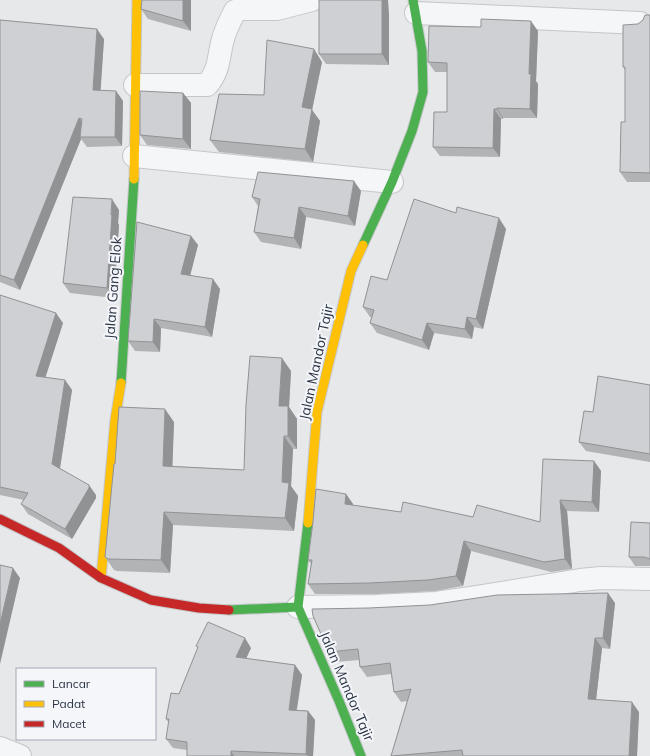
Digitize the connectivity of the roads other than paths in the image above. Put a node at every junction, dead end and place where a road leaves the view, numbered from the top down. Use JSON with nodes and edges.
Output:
{"nodes":[{"id":1,"x":137,"y":0,"type":"edge"},
{"id":2,"x":312,"y":0,"type":"edge"},
{"id":3,"x":414,"y":7,"type":"edge"},
{"id":4,"x":640,"y":23,"type":"edge"},
{"id":5,"x":135,"y":85,"type":"junction"},
{"id":6,"x":134,"y":156,"type":"junction"},
{"id":7,"x":392,"y":182,"type":"junction"},
{"id":8,"x":0,"y":520,"type":"edge"},
{"id":9,"x":101,"y":578,"type":"junction"},
{"id":10,"x":650,"y":579,"type":"edge"},
{"id":11,"x":298,"y":607,"type":"junction"},
{"id":12,"x":0,"y":748,"type":"edge"},
{"id":13,"x":20,"y":756,"type":"edge"},
{"id":14,"x":361,"y":756,"type":"edge"}],
"edges":[{"from":1,"to":5,"type":"main road","name":"Jalan Gang Elok"},
{"from":2,"to":5,"type":"street"},
{"from":3,"to":4,"type":"street"},
{"from":3,"to":7,"type":"main road","name":"Jalan Mandor Tajir"},
{"from":5,"to":6,"type":"main road","name":"Jalan Gang Elok"},
{"from":6,"to":7,"type":"street"},
{"from":6,"to":9,"type":"main road","name":"Jalan Gang Elok"},
{"from":7,"to":11,"type":"main road","name":"Jalan Mandor Tajir"},
{"from":8,"to":9,"type":"main road"},
{"from":9,"to":11,"type":"main road"},
{"from":10,"to":11,"type":"street"},
{"from":11,"to":14,"type":"main road","name":"Jalan Mandor Tajir"},
{"from":12,"to":13,"type":"street"}]}
